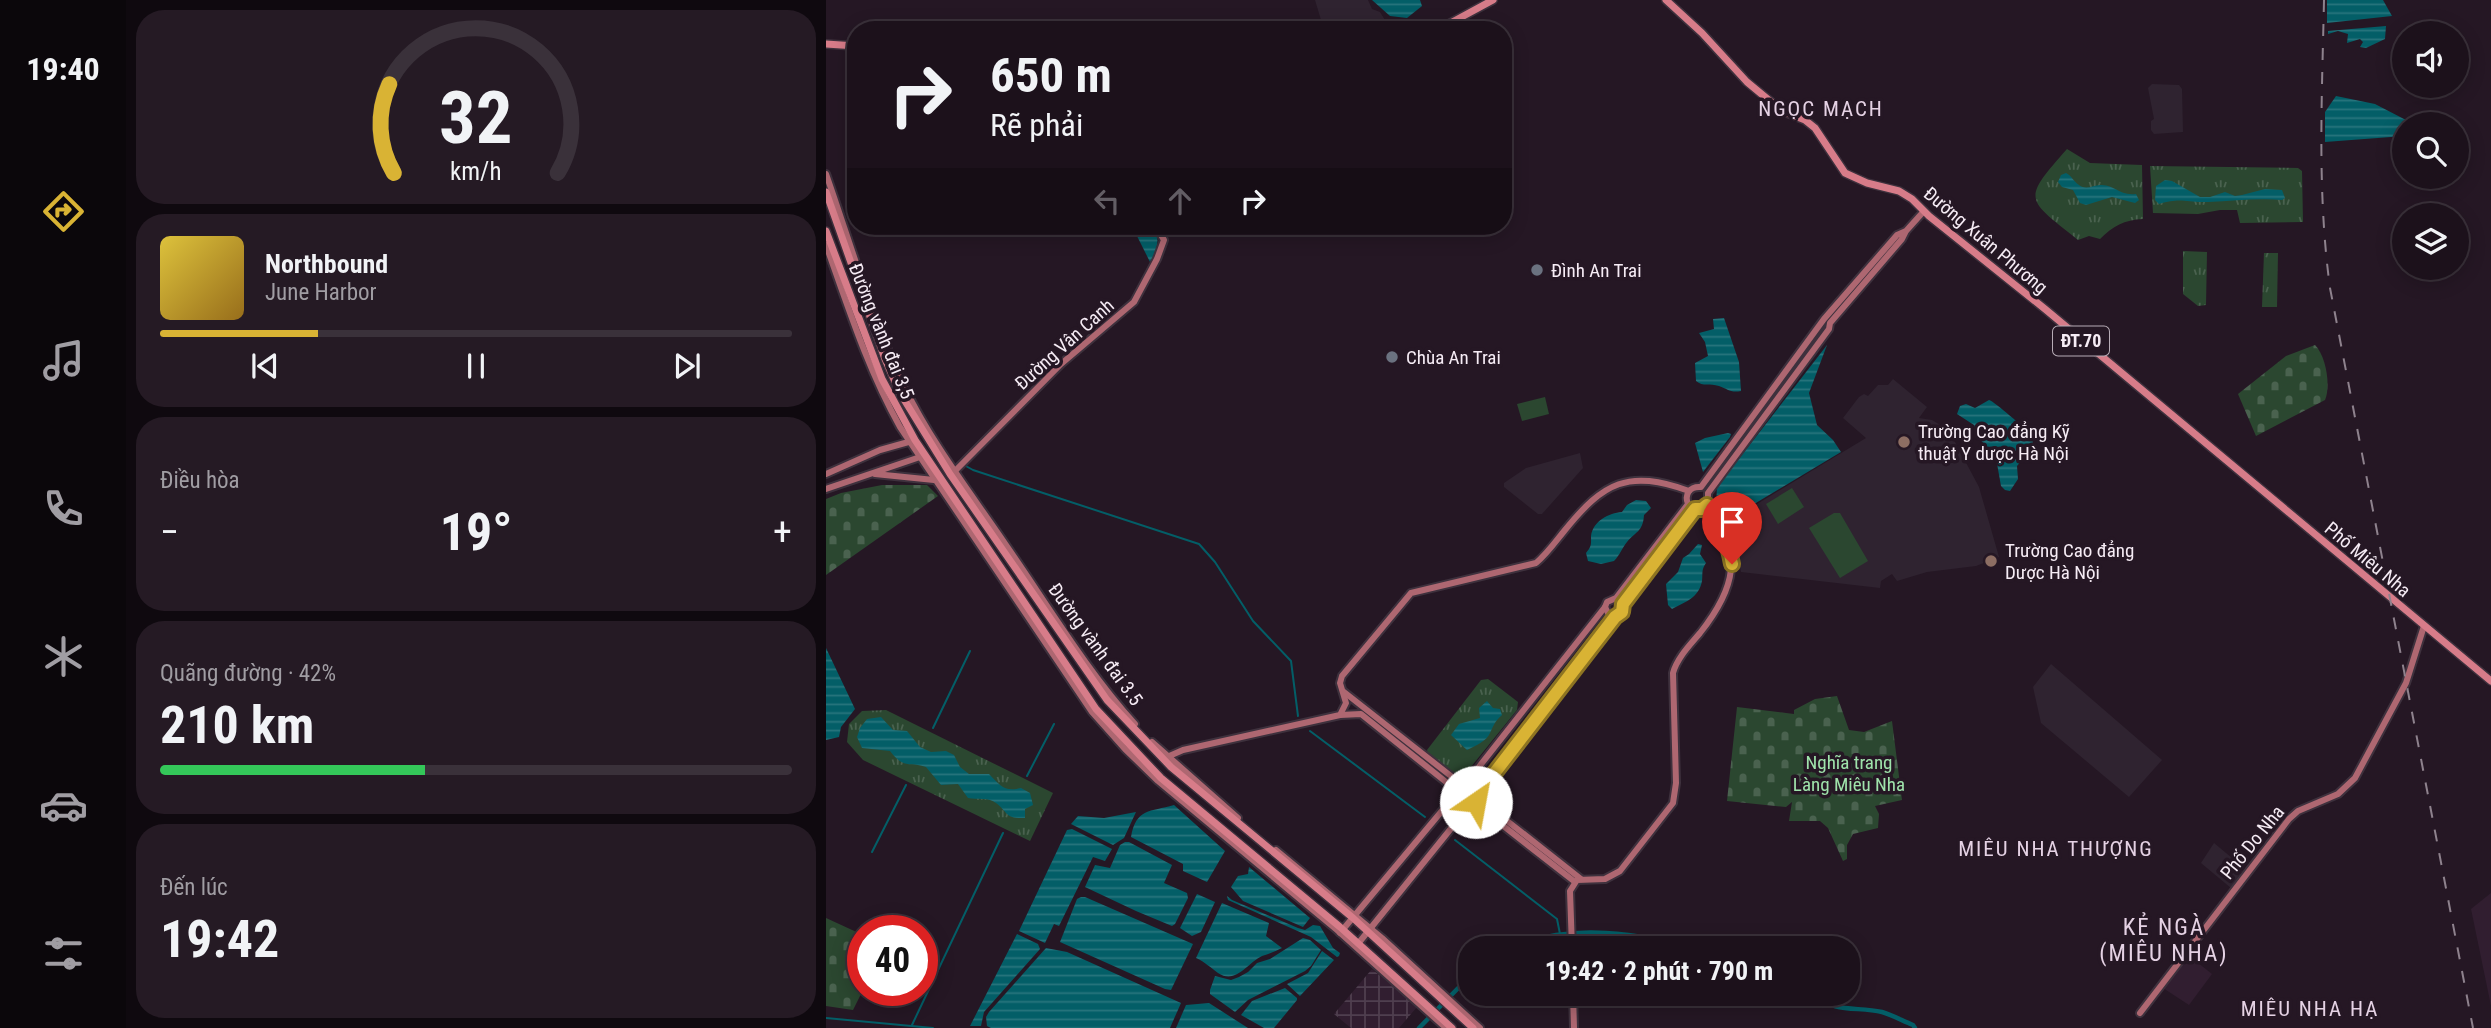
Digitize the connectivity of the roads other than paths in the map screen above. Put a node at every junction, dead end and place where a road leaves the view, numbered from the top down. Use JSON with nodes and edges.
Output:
{"nodes":[{"id":1,"x":1493,"y":0,"type":"edge"},
{"id":2,"x":1666,"y":0,"type":"edge"},
{"id":3,"x":1454,"y":21,"type":"edge"},
{"id":4,"x":826,"y":44,"type":"edge"},
{"id":5,"x":847,"y":45,"type":"edge"},
{"id":6,"x":826,"y":174,"type":"edge"},
{"id":7,"x":826,"y":192,"type":"edge"},
{"id":8,"x":1924,"y":211,"type":"junction"},
{"id":9,"x":826,"y":231,"type":"edge"},
{"id":10,"x":1906,"y":232,"type":"junction"},
{"id":11,"x":847,"y":233,"type":"edge"},
{"id":12,"x":848,"y":235,"type":"edge"},
{"id":13,"x":1161,"y":235,"type":"edge"},
{"id":14,"x":826,"y":245,"type":"edge"},
{"id":15,"x":900,"y":427,"type":"junction"},
{"id":16,"x":928,"y":434,"type":"junction"},
{"id":17,"x":912,"y":441,"type":"junction"},
{"id":18,"x":894,"y":447,"type":"junction"},
{"id":19,"x":937,"y":449,"type":"junction"},
{"id":20,"x":921,"y":456,"type":"junction"},
{"id":21,"x":2226,"y":459,"type":"joint"},
{"id":22,"x":955,"y":471,"type":"junction"},
{"id":23,"x":826,"y":474,"type":"edge"},
{"id":24,"x":870,"y":474,"type":"junction"},
{"id":25,"x":937,"y":480,"type":"junction"},
{"id":26,"x":1701,"y":487,"type":"junction"},
{"id":27,"x":826,"y":489,"type":"edge"},
{"id":28,"x":1689,"y":491,"type":"junction"},
{"id":29,"x":1708,"y":493,"type":"junction"},
{"id":30,"x":1688,"y":504,"type":"junction"},
{"id":31,"x":1707,"y":505,"type":"junction"},
{"id":32,"x":1695,"y":509,"type":"junction"},
{"id":33,"x":1616,"y":598,"type":"junction"},
{"id":34,"x":1623,"y":604,"type":"junction"},
{"id":35,"x":1605,"y":607,"type":"junction"},
{"id":36,"x":1615,"y":617,"type":"junction"},
{"id":37,"x":2424,"y":626,"type":"junction"},
{"id":38,"x":2491,"y":681,"type":"edge"},
{"id":39,"x":1342,"y":690,"type":"junction"},
{"id":40,"x":1340,"y":715,"type":"junction"},
{"id":41,"x":1167,"y":757,"type":"junction"},
{"id":42,"x":1460,"y":788,"type":"junction"},
{"id":43,"x":1475,"y":800,"type":"junction"},
{"id":44,"x":1578,"y":881,"type":"junction"},
{"id":45,"x":1354,"y":916,"type":"junction"},
{"id":46,"x":1370,"y":930,"type":"junction"},
{"id":47,"x":1342,"y":931,"type":"junction"},
{"id":48,"x":1572,"y":936,"type":"edge"},
{"id":49,"x":1357,"y":945,"type":"junction"},
{"id":50,"x":1450,"y":1004,"type":"junction"},
{"id":51,"x":1573,"y":1006,"type":"edge"},
{"id":52,"x":2140,"y":1013,"type":"dead end"},
{"id":53,"x":1438,"y":1018,"type":"junction"},
{"id":54,"x":1446,"y":1028,"type":"edge"},
{"id":55,"x":1452,"y":1028,"type":"edge"},
{"id":56,"x":1474,"y":1028,"type":"edge"},
{"id":57,"x":1480,"y":1028,"type":"edge"},
{"id":58,"x":1574,"y":1028,"type":"edge"}],
"edges":[{"from":1,"to":3,"type":"main road"},
{"from":2,"to":8,"type":"main road","name":"Đường Xuân Phương","number":"ĐT.70"},
{"from":4,"to":5,"type":"main road"},
{"from":6,"to":11,"type":"street"},
{"from":7,"to":16,"type":"main road","name":"Đường vành đai 3,5"},
{"from":8,"to":10,"type":"street"},
{"from":8,"to":21,"type":"main road","name":"Đường Xuân Phương","number":"ĐT.70"},
{"from":9,"to":17,"type":"main road","name":"Đường vành đai 3,5"},
{"from":10,"to":26,"type":"street"},
{"from":10,"to":29,"type":"street"},
{"from":12,"to":16,"type":"street"},
{"from":13,"to":22,"type":"street","name":"Đường Vân Canh"},
{"from":14,"to":15,"type":"street"},
{"from":15,"to":17,"type":"street"},
{"from":15,"to":18,"type":"street"},
{"from":16,"to":17,"type":"main road"},
{"from":16,"to":19,"type":"main road","name":"Đường vành đai 3,5"},
{"from":17,"to":18,"type":"street"},
{"from":17,"to":20,"type":"main road","name":"Đường vành đai 3,5"},
{"from":18,"to":23,"type":"street"},
{"from":19,"to":20,"type":"main road"},
{"from":19,"to":22,"type":"main road","name":"Đường vành đai 3,5"},
{"from":20,"to":24,"type":"street"},
{"from":20,"to":25,"type":"main road","name":"Đường vành đai 3.5"},
{"from":21,"to":37,"type":"main road","name":"Phố Miêu Nha","number":"ĐT.70"},
{"from":22,"to":25,"type":"main road"},
{"from":22,"to":41,"type":"street","name":"Đường vành đai 3.5"},
{"from":22,"to":45,"type":"main road","name":"Đường vành đai 3.5"},
{"from":24,"to":25,"type":"street"},
{"from":24,"to":27,"type":"street"},
{"from":25,"to":47,"type":"main road","name":"Đường vành đai 3.5"},
{"from":26,"to":28,"type":"street"},
{"from":26,"to":29,"type":"street"},
{"from":28,"to":30,"type":"street"},
{"from":28,"to":39,"type":"street"},
{"from":29,"to":31,"type":"street"},
{"from":30,"to":32,"type":"street"},
{"from":30,"to":33,"type":"street"},
{"from":31,"to":32,"type":"street"},
{"from":31,"to":44,"type":"street"},
{"from":32,"to":34,"type":"street"},
{"from":33,"to":34,"type":"street"},
{"from":33,"to":35,"type":"street"},
{"from":34,"to":36,"type":"street"},
{"from":35,"to":36,"type":"street"},
{"from":35,"to":42,"type":"street"},
{"from":36,"to":43,"type":"street"},
{"from":37,"to":38,"type":"main road","name":"Phố Miêu Nha","number":"ĐT.70"},
{"from":37,"to":52,"type":"street","name":"Phố Do Nha"},
{"from":39,"to":40,"type":"street"},
{"from":39,"to":42,"type":"street"},
{"from":40,"to":41,"type":"street"},
{"from":40,"to":42,"type":"street"},
{"from":41,"to":45,"type":"street","name":"Đường vành đai 3.5"},
{"from":42,"to":43,"type":"street"},
{"from":42,"to":43,"type":"street"},
{"from":42,"to":45,"type":"street"},
{"from":43,"to":44,"type":"street"},
{"from":43,"to":46,"type":"street"},
{"from":44,"to":48,"type":"street"},
{"from":45,"to":46,"type":"main road","name":"Đường vành đai 3.5"},
{"from":45,"to":47,"type":"street"},
{"from":46,"to":49,"type":"street"},
{"from":46,"to":50,"type":"main road","name":"Đường vành đai 3.5"},
{"from":47,"to":49,"type":"main road","name":"Đường vành đai 3.5"},
{"from":49,"to":53,"type":"main road","name":"Đường vành đai 3.5"},
{"from":50,"to":56,"type":"main road","name":"Đường vành đai 3.5"},
{"from":50,"to":57,"type":"street","name":"Đường vành đai 3.5"},
{"from":51,"to":58,"type":"street"},
{"from":53,"to":54,"type":"street","name":"Đường vành đai 3.5"},
{"from":53,"to":55,"type":"main road","name":"Đường vành đai 3.5"}]}
